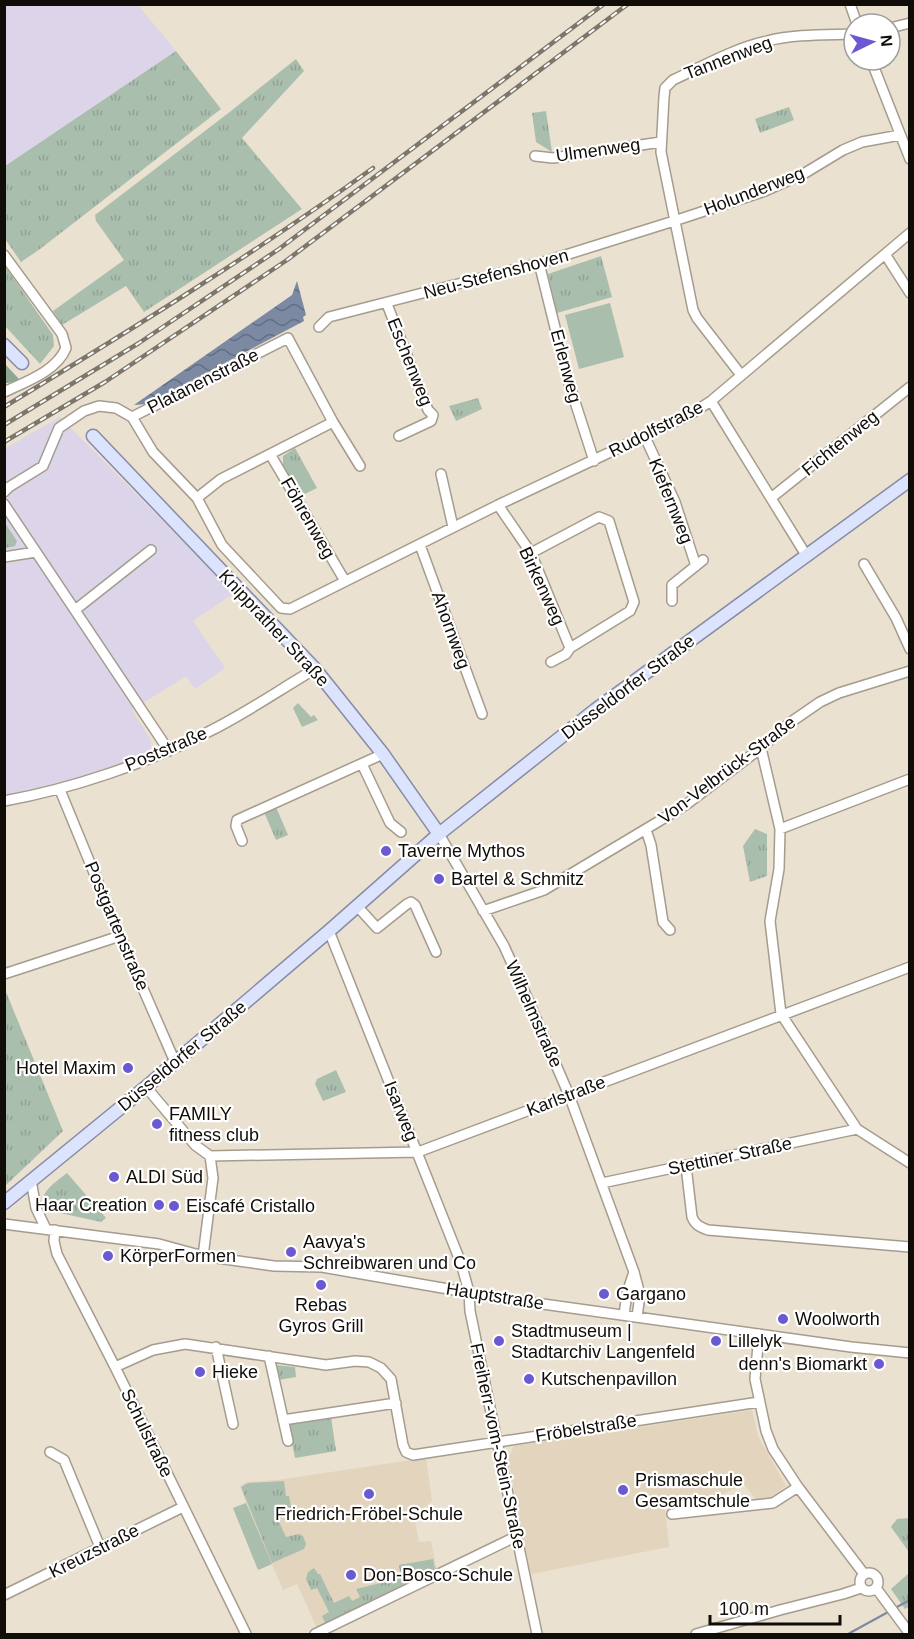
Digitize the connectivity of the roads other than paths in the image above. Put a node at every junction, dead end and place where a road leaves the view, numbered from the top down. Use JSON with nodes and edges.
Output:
{"nodes":[{"id":1,"x":842,"y":34,"type":"edge"},
{"id":2,"x":876,"y":72,"type":"edge"},
{"id":3,"x":900,"y":135,"type":"junction"},
{"id":4,"x":661,"y":142,"type":"junction"},
{"id":5,"x":535,"y":156,"type":"dead end"},
{"id":6,"x":909,"y":159,"type":"edge"},
{"id":7,"x":674,"y":220,"type":"junction"},
{"id":8,"x":909,"y":233,"type":"edge"},
{"id":9,"x":885,"y":254,"type":"junction"},
{"id":10,"x":4,"y":255,"type":"edge"},
{"id":11,"x":541,"y":271,"type":"dead end"},
{"id":12,"x":909,"y":293,"type":"edge"},
{"id":13,"x":387,"y":303,"type":"junction"},
{"id":14,"x":319,"y":327,"type":"dead end"},
{"id":15,"x":4,"y":345,"type":"edge"},
{"id":16,"x":22,"y":363,"type":"dead end"},
{"id":17,"x":741,"y":375,"type":"junction"},
{"id":18,"x":909,"y":387,"type":"edge"},
{"id":19,"x":4,"y":392,"type":"edge"},
{"id":20,"x":711,"y":401,"type":"junction"},
{"id":21,"x":132,"y":417,"type":"junction"},
{"id":22,"x":333,"y":422,"type":"junction"},
{"id":23,"x":93,"y":436,"type":"dead end"},
{"id":24,"x":399,"y":436,"type":"dead end"},
{"id":25,"x":645,"y":437,"type":"junction"},
{"id":26,"x":270,"y":454,"type":"junction"},
{"id":27,"x":594,"y":461,"type":"junction"},
{"id":28,"x":360,"y":466,"type":"dead end"},
{"id":29,"x":441,"y":474,"type":"dead end"},
{"id":30,"x":909,"y":480,"type":"edge"},
{"id":31,"x":4,"y":492,"type":"edge"},
{"id":32,"x":197,"y":498,"type":"junction"},
{"id":33,"x":771,"y":498,"type":"junction"},
{"id":34,"x":4,"y":504,"type":"edge"},
{"id":35,"x":498,"y":505,"type":"junction"},
{"id":36,"x":453,"y":527,"type":"junction"},
{"id":37,"x":420,"y":545,"type":"junction"},
{"id":38,"x":151,"y":550,"type":"dead end"},
{"id":39,"x":36,"y":552,"type":"junction"},
{"id":40,"x":531,"y":554,"type":"junction"},
{"id":41,"x":400,"y":555,"type":"joint"},
{"id":42,"x":806,"y":555,"type":"junction"},
{"id":43,"x":4,"y":557,"type":"edge"},
{"id":44,"x":864,"y":564,"type":"dead end"},
{"id":45,"x":345,"y":581,"type":"junction"},
{"id":46,"x":672,"y":601,"type":"dead end"},
{"id":47,"x":75,"y":610,"type":"junction"},
{"id":48,"x":570,"y":648,"type":"junction"},
{"id":49,"x":909,"y":649,"type":"edge"},
{"id":50,"x":551,"y":662,"type":"dead end"},
{"id":51,"x":315,"y":669,"type":"junction"},
{"id":52,"x":909,"y":671,"type":"edge"},
{"id":53,"x":482,"y":714,"type":"dead end"},
{"id":54,"x":761,"y":748,"type":"junction"},
{"id":55,"x":169,"y":751,"type":"junction"},
{"id":56,"x":383,"y":754,"type":"junction"},
{"id":57,"x":362,"y":764,"type":"junction"},
{"id":58,"x":909,"y":779,"type":"edge"},
{"id":59,"x":60,"y":790,"type":"junction"},
{"id":60,"x":4,"y":801,"type":"edge"},
{"id":61,"x":780,"y":829,"type":"junction"},
{"id":62,"x":646,"y":830,"type":"junction"},
{"id":63,"x":401,"y":832,"type":"dead end"},
{"id":64,"x":439,"y":834,"type":"junction"},
{"id":65,"x":242,"y":841,"type":"dead end"},
{"id":66,"x":357,"y":906,"type":"junction"},
{"id":67,"x":483,"y":911,"type":"junction"},
{"id":68,"x":670,"y":930,"type":"dead end"},
{"id":69,"x":329,"y":931,"type":"junction"},
{"id":70,"x":120,"y":936,"type":"junction"},
{"id":71,"x":436,"y":952,"type":"dead end"},
{"id":72,"x":909,"y":967,"type":"edge"},
{"id":73,"x":4,"y":974,"type":"edge"},
{"id":74,"x":781,"y":1014,"type":"junction"},
{"id":75,"x":175,"y":1062,"type":"junction"},
{"id":76,"x":146,"y":1087,"type":"junction"},
{"id":77,"x":569,"y":1095,"type":"junction"},
{"id":78,"x":857,"y":1129,"type":"junction"},
{"id":79,"x":418,"y":1152,"type":"junction"},
{"id":80,"x":210,"y":1156,"type":"junction"},
{"id":81,"x":909,"y":1163,"type":"edge"},
{"id":82,"x":686,"y":1166,"type":"junction"},
{"id":83,"x":31,"y":1180,"type":"junction"},
{"id":84,"x":602,"y":1184,"type":"junction"},
{"id":85,"x":4,"y":1203,"type":"edge"},
{"id":86,"x":4,"y":1224,"type":"edge"},
{"id":87,"x":51,"y":1230,"type":"junction"},
{"id":88,"x":909,"y":1247,"type":"edge"},
{"id":89,"x":203,"y":1256,"type":"junction"},
{"id":90,"x":634,"y":1272,"type":"junction"},
{"id":91,"x":469,"y":1292,"type":"junction"},
{"id":92,"x":624,"y":1315,"type":"junction"},
{"id":93,"x":638,"y":1317,"type":"junction"},
{"id":94,"x":759,"y":1334,"type":"junction"},
{"id":95,"x":216,"y":1347,"type":"junction"},
{"id":96,"x":909,"y":1353,"type":"edge"},
{"id":97,"x":269,"y":1356,"type":"junction"},
{"id":98,"x":115,"y":1367,"type":"junction"},
{"id":99,"x":759,"y":1402,"type":"junction"},
{"id":100,"x":396,"y":1403,"type":"junction"},
{"id":101,"x":283,"y":1420,"type":"junction"},
{"id":102,"x":233,"y":1424,"type":"dead end"},
{"id":103,"x":288,"y":1441,"type":"dead end"},
{"id":104,"x":497,"y":1442,"type":"junction"},
{"id":105,"x":50,"y":1452,"type":"dead end"},
{"id":106,"x":798,"y":1487,"type":"junction"},
{"id":107,"x":183,"y":1507,"type":"junction"},
{"id":108,"x":672,"y":1514,"type":"dead end"},
{"id":109,"x":517,"y":1536,"type":"junction"},
{"id":110,"x":100,"y":1547,"type":"junction"},
{"id":111,"x":864,"y":1574,"type":"junction"},
{"id":112,"x":861,"y":1588,"type":"junction"},
{"id":113,"x":876,"y":1588,"type":"junction"},
{"id":114,"x":4,"y":1595,"type":"edge"},
{"id":115,"x":909,"y":1634,"type":"edge"},
{"id":116,"x":246,"y":1635,"type":"edge"},
{"id":117,"x":315,"y":1635,"type":"edge"},
{"id":118,"x":537,"y":1635,"type":"edge"},
{"id":119,"x":696,"y":1635,"type":"edge"}],
"edges":[{"from":1,"to":4,"type":"street","name":"Tannenweg"},
{"from":2,"to":3,"type":"street"},
{"from":3,"to":6,"type":"street"},
{"from":3,"to":7,"type":"street","name":"Holunderweg"},
{"from":4,"to":5,"type":"street","name":"Ulmenweg"},
{"from":4,"to":7,"type":"street"},
{"from":7,"to":13,"type":"street","name":"Neu-Stefenshoven"},
{"from":7,"to":17,"type":"street"},
{"from":8,"to":9,"type":"street","name":"Rudolfstraße"},
{"from":9,"to":12,"type":"street"},
{"from":9,"to":17,"type":"street","name":"Rudolfstraße"},
{"from":10,"to":19,"type":"street"},
{"from":11,"to":27,"type":"street","name":"Erlenweg"},
{"from":13,"to":14,"type":"street","name":"Neu-Stefenshoven"},
{"from":13,"to":24,"type":"street","name":"Eschenweg"},
{"from":15,"to":16,"type":"main road"},
{"from":17,"to":20,"type":"street","name":"Rudolfstraße"},
{"from":18,"to":33,"type":"street","name":"Fichtenweg"},
{"from":20,"to":25,"type":"street","name":"Rudolfstraße"},
{"from":20,"to":33,"type":"street"},
{"from":21,"to":22,"type":"street","name":"Platanenstraße"},
{"from":21,"to":31,"type":"street"},
{"from":21,"to":32,"type":"street","name":"Platanenstraße"},
{"from":22,"to":26,"type":"street"},
{"from":22,"to":28,"type":"street"},
{"from":23,"to":51,"type":"main road","name":"Knipprather Straße"},
{"from":25,"to":27,"type":"street","name":"Rudolfstraße"},
{"from":25,"to":46,"type":"street","name":"Kiefernweg"},
{"from":26,"to":32,"type":"street"},
{"from":26,"to":45,"type":"street","name":"Föhrenweg"},
{"from":27,"to":35,"type":"street","name":"Rudolfstraße"},
{"from":29,"to":36,"type":"street"},
{"from":30,"to":42,"type":"main road","name":"Düsseldorfer Straße"},
{"from":32,"to":45,"type":"street","name":"Platanenstraße"},
{"from":33,"to":42,"type":"street"},
{"from":34,"to":39,"type":"street"},
{"from":35,"to":36,"type":"street","name":"Rudolfstraße"},
{"from":35,"to":40,"type":"street","name":"Birkenweg"},
{"from":36,"to":37,"type":"street","name":"Rudolfstraße"},
{"from":37,"to":41,"type":"street","name":"Rudolfstraße"},
{"from":37,"to":53,"type":"street","name":"Ahornweg"},
{"from":38,"to":47,"type":"street"},
{"from":39,"to":43,"type":"street"},
{"from":39,"to":47,"type":"street"},
{"from":40,"to":48,"type":"street","name":"Birkenweg"},
{"from":40,"to":48,"type":"street"},
{"from":41,"to":45,"type":"street","name":"Platanenstraße"},
{"from":42,"to":64,"type":"main road","name":"Düsseldorfer Straße"},
{"from":44,"to":49,"type":"street"},
{"from":47,"to":55,"type":"street"},
{"from":48,"to":50,"type":"street","name":"Birkenweg"},
{"from":51,"to":55,"type":"street","name":"Poststraße"},
{"from":51,"to":56,"type":"main road","name":"Knipprather Straße"},
{"from":52,"to":54,"type":"street","name":"Von-Velbrück-Straße"},
{"from":54,"to":61,"type":"street"},
{"from":54,"to":62,"type":"street","name":"Von-Velbrück-Straße"},
{"from":55,"to":59,"type":"street","name":"Poststraße"},
{"from":56,"to":57,"type":"street"},
{"from":56,"to":64,"type":"main road","name":"Knipprather Straße"},
{"from":57,"to":63,"type":"street"},
{"from":57,"to":65,"type":"street"},
{"from":58,"to":61,"type":"street"},
{"from":59,"to":60,"type":"street","name":"Poststraße"},
{"from":59,"to":70,"type":"street","name":"Postgartenstraße"},
{"from":61,"to":74,"type":"street"},
{"from":62,"to":67,"type":"street","name":"Von-Velbrück-Straße"},
{"from":62,"to":68,"type":"street"},
{"from":64,"to":66,"type":"main road","name":"Düsseldorfer Straße"},
{"from":64,"to":67,"type":"street","name":"Wilhelmstraße"},
{"from":66,"to":69,"type":"main road","name":"Düsseldorfer Straße"},
{"from":66,"to":71,"type":"street"},
{"from":67,"to":77,"type":"street","name":"Wilhelmstraße"},
{"from":69,"to":75,"type":"main road","name":"Düsseldorfer Straße"},
{"from":69,"to":79,"type":"street","name":"Isarweg"},
{"from":70,"to":73,"type":"street"},
{"from":70,"to":75,"type":"street","name":"Postgartenstraße"},
{"from":72,"to":74,"type":"street","name":"Karlstraße"},
{"from":74,"to":77,"type":"street","name":"Karlstraße"},
{"from":74,"to":78,"type":"street"},
{"from":75,"to":76,"type":"main road","name":"Düsseldorfer Straße"},
{"from":76,"to":80,"type":"street"},
{"from":76,"to":83,"type":"main road","name":"Düsseldorfer Straße"},
{"from":77,"to":79,"type":"street","name":"Karlstraße"},
{"from":77,"to":84,"type":"street","name":"Wilhelmstraße"},
{"from":78,"to":81,"type":"street"},
{"from":78,"to":82,"type":"street","name":"Stettiner Straße"},
{"from":79,"to":80,"type":"street","name":"Karlstraße"},
{"from":79,"to":91,"type":"street","name":"Isarweg"},
{"from":80,"to":89,"type":"street"},
{"from":82,"to":84,"type":"street","name":"Stettiner Straße"},
{"from":82,"to":88,"type":"street"},
{"from":83,"to":85,"type":"main road","name":"Düsseldorfer Straße"},
{"from":83,"to":87,"type":"street"},
{"from":84,"to":90,"type":"street","name":"Wilhelmstraße"},
{"from":86,"to":87,"type":"street","name":"Hauptstraße"},
{"from":87,"to":89,"type":"street","name":"Hauptstraße"},
{"from":87,"to":98,"type":"street","name":"Schulstraße"},
{"from":89,"to":91,"type":"street","name":"Hauptstraße"},
{"from":90,"to":92,"type":"street"},
{"from":90,"to":93,"type":"street","name":"Wilhelmstraße"},
{"from":91,"to":92,"type":"street","name":"Hauptstraße"},
{"from":91,"to":104,"type":"street","name":"Freiherr-vom-Stein-Straße"},
{"from":92,"to":93,"type":"street","name":"Hauptstraße"},
{"from":93,"to":94,"type":"street","name":"Hauptstraße"},
{"from":94,"to":96,"type":"street","name":"Hauptstraße"},
{"from":94,"to":99,"type":"street"},
{"from":95,"to":97,"type":"street"},
{"from":95,"to":98,"type":"street"},
{"from":95,"to":102,"type":"street"},
{"from":97,"to":100,"type":"street"},
{"from":97,"to":101,"type":"street"},
{"from":98,"to":107,"type":"street","name":"Schulstraße"},
{"from":99,"to":104,"type":"street","name":"Fröbelstraße"},
{"from":99,"to":106,"type":"street"},
{"from":100,"to":101,"type":"street"},
{"from":100,"to":104,"type":"street","name":"Fröbelstraße"},
{"from":101,"to":103,"type":"street"},
{"from":104,"to":109,"type":"street","name":"Freiherr-vom-Stein-Straße"},
{"from":105,"to":110,"type":"street"},
{"from":106,"to":108,"type":"street"},
{"from":106,"to":111,"type":"street"},
{"from":107,"to":110,"type":"street","name":"Kreuzstraße"},
{"from":107,"to":116,"type":"street","name":"Schulstraße"},
{"from":109,"to":117,"type":"street"},
{"from":109,"to":118,"type":"street","name":"Freiherr-vom-Stein-Straße"},
{"from":110,"to":114,"type":"street","name":"Kreuzstraße"},
{"from":111,"to":112,"type":"street"},
{"from":111,"to":113,"type":"street"},
{"from":112,"to":113,"type":"street"},
{"from":112,"to":119,"type":"street"},
{"from":113,"to":115,"type":"street"}]}
